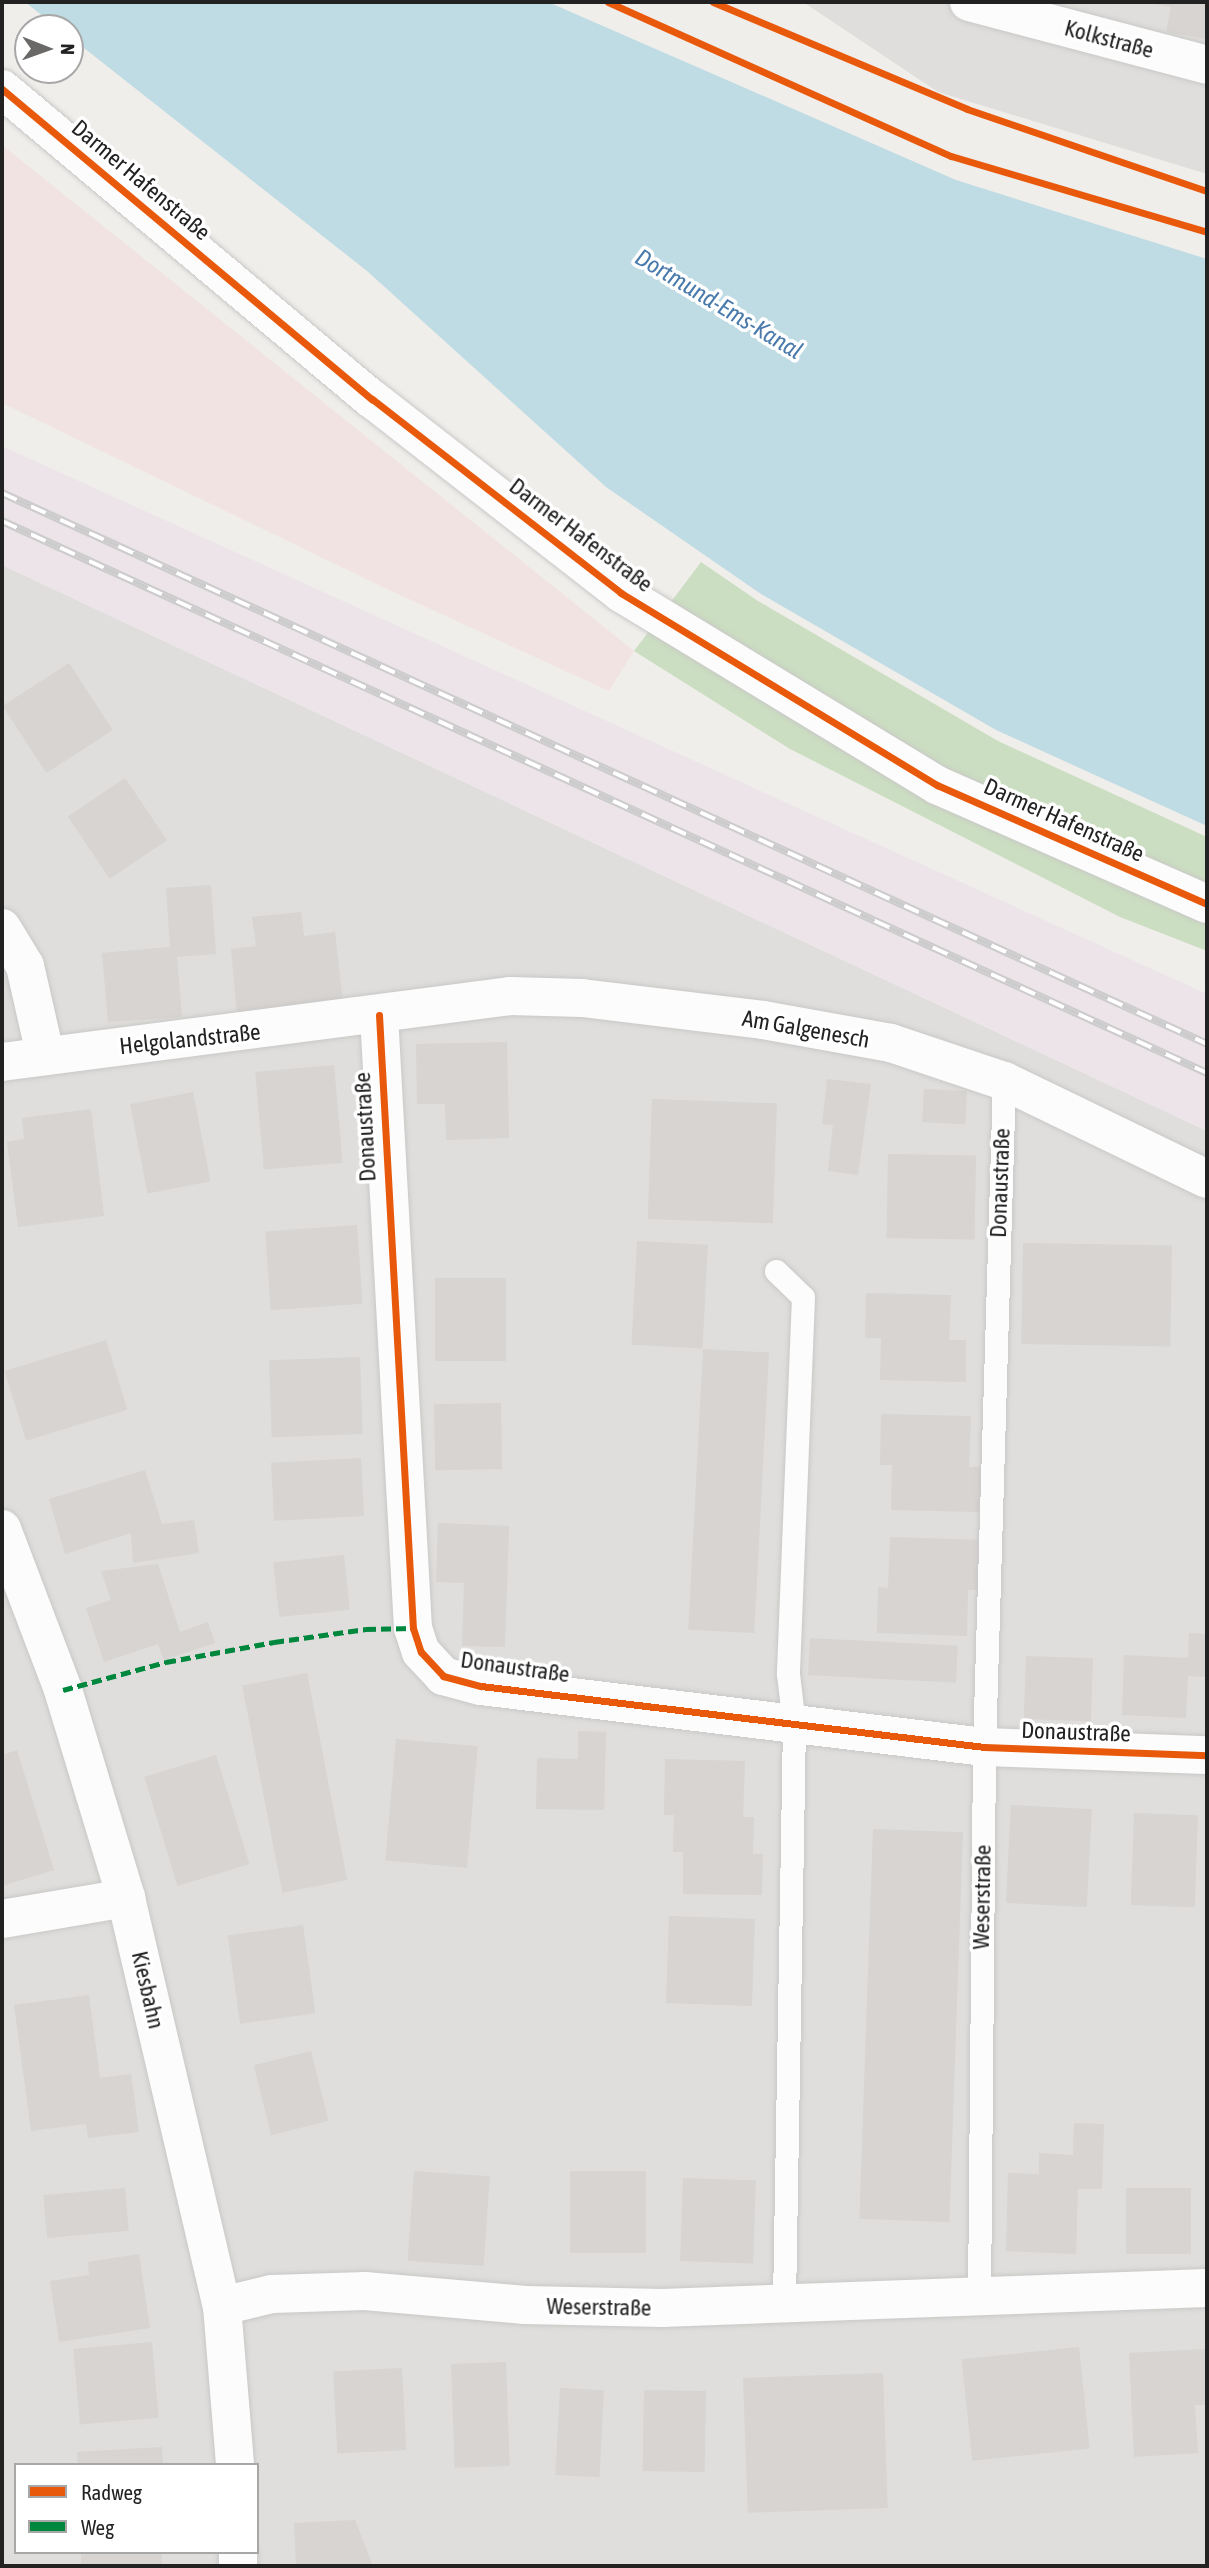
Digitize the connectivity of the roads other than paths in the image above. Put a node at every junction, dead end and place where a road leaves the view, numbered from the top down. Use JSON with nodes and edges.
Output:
{"nodes":[{"id":1,"x":969,"y":2,"type":"edge"},
{"id":2,"x":1207,"y":65,"type":"edge"},
{"id":3,"x":2,"y":89,"type":"edge"},
{"id":4,"x":1207,"y":904,"type":"edge"},
{"id":5,"x":2,"y":928,"type":"edge"},
{"id":6,"x":379,"y":1015,"type":"junction"},
{"id":7,"x":45,"y":1054,"type":"junction"},
{"id":8,"x":2,"y":1062,"type":"edge"},
{"id":9,"x":1004,"y":1081,"type":"junction"},
{"id":10,"x":1207,"y":1179,"type":"edge"},
{"id":11,"x":775,"y":1271,"type":"dead end"},
{"id":12,"x":2,"y":1529,"type":"edge"},
{"id":13,"x":794,"y":1724,"type":"junction"},
{"id":14,"x":984,"y":1747,"type":"junction"},
{"id":15,"x":1207,"y":1755,"type":"edge"},
{"id":16,"x":126,"y":1898,"type":"junction"},
{"id":17,"x":2,"y":1919,"type":"edge"},
{"id":18,"x":1207,"y":2288,"type":"edge"},
{"id":19,"x":979,"y":2300,"type":"junction"},
{"id":20,"x":784,"y":2305,"type":"junction"},
{"id":21,"x":222,"y":2306,"type":"junction"},
{"id":22,"x":234,"y":2463,"type":"edge"}],
"edges":[{"from":1,"to":2,"type":"street","name":"Kolkstraße"},
{"from":3,"to":4,"type":"street","name":"Darmer Hafenstraße"},
{"from":5,"to":7,"type":"street"},
{"from":6,"to":7,"type":"street","name":"Helgolandstraße"},
{"from":6,"to":9,"type":"street","name":"Am Galgenesch"},
{"from":6,"to":13,"type":"street","name":"Donaustraße"},
{"from":7,"to":8,"type":"street","name":"Helgolandstraße"},
{"from":9,"to":10,"type":"street","name":"Am Galgenesch"},
{"from":9,"to":14,"type":"lane","name":"Donaustraße"},
{"from":11,"to":13,"type":"lane"},
{"from":12,"to":16,"type":"street","name":"Kiesbahn"},
{"from":13,"to":14,"type":"street","name":"Donaustraße"},
{"from":13,"to":20,"type":"lane"},
{"from":14,"to":15,"type":"street","name":"Donaustraße"},
{"from":14,"to":19,"type":"lane","name":"Weserstraße"},
{"from":16,"to":17,"type":"street"},
{"from":16,"to":21,"type":"street","name":"Kiesbahn"},
{"from":18,"to":19,"type":"street","name":"Weserstraße"},
{"from":19,"to":20,"type":"street","name":"Weserstraße"},
{"from":20,"to":21,"type":"street","name":"Weserstraße"},
{"from":21,"to":22,"type":"street","name":"Kiesbahn"}]}
